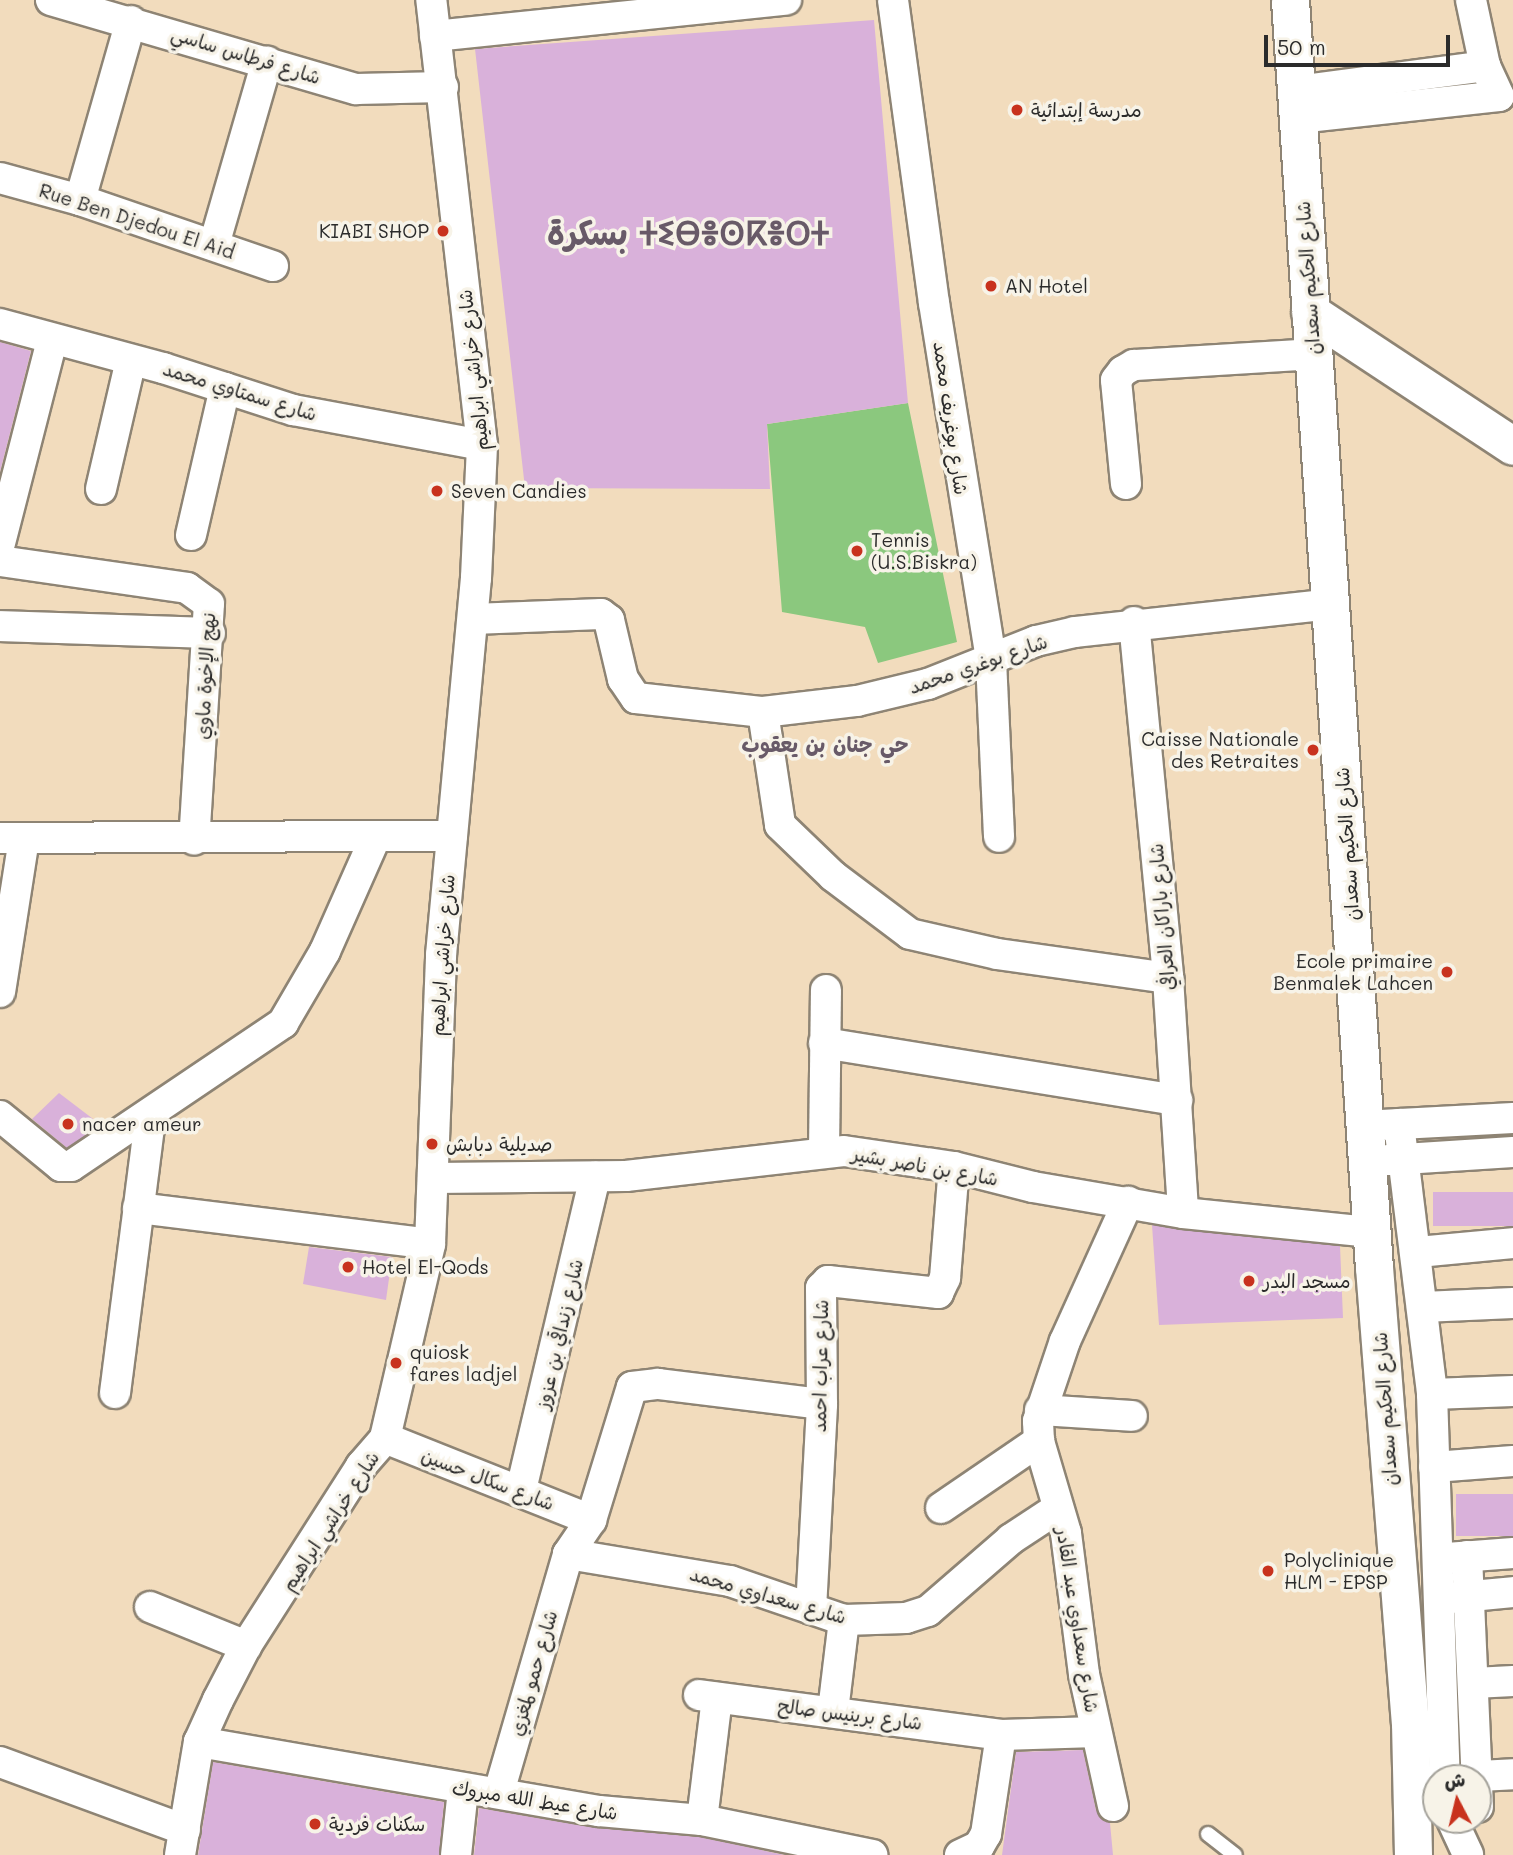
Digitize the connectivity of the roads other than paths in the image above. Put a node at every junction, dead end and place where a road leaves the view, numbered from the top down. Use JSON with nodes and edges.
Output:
{"nodes":[{"id":1,"x":51,"y":0,"type":"edge"},
{"id":2,"x":431,"y":0,"type":"edge"},
{"id":3,"x":786,"y":0,"type":"edge"},
{"id":4,"x":893,"y":0,"type":"edge"},
{"id":5,"x":1290,"y":0,"type":"edge"},
{"id":6,"x":1471,"y":0,"type":"edge"},
{"id":7,"x":131,"y":21,"type":"junction"},
{"id":8,"x":435,"y":36,"type":"junction"},
{"id":9,"x":267,"y":61,"type":"junction"},
{"id":10,"x":443,"y":87,"type":"junction"},
{"id":11,"x":1297,"y":104,"type":"junction"},
{"id":12,"x":0,"y":178,"type":"edge"},
{"id":13,"x":80,"y":200,"type":"junction"},
{"id":14,"x":215,"y":245,"type":"junction"},
{"id":15,"x":273,"y":267,"type":"dead end"},
{"id":16,"x":1310,"y":312,"type":"junction"},
{"id":17,"x":0,"y":324,"type":"edge"},
{"id":18,"x":52,"y":340,"type":"junction"},
{"id":19,"x":1313,"y":354,"type":"junction"},
{"id":20,"x":131,"y":360,"type":"junction"},
{"id":21,"x":225,"y":388,"type":"junction"},
{"id":22,"x":482,"y":444,"type":"junction"},
{"id":23,"x":1513,"y":446,"type":"edge"},
{"id":24,"x":1126,"y":484,"type":"dead end"},
{"id":25,"x":101,"y":489,"type":"dead end"},
{"id":26,"x":191,"y":535,"type":"dead end"},
{"id":27,"x":0,"y":544,"type":"edge"},
{"id":28,"x":0,"y":561,"type":"edge"},
{"id":29,"x":1332,"y":604,"type":"junction"},
{"id":30,"x":473,"y":619,"type":"junction"},
{"id":31,"x":1134,"y":622,"type":"junction"},
{"id":32,"x":0,"y":626,"type":"edge"},
{"id":33,"x":210,"y":633,"type":"junction"},
{"id":34,"x":991,"y":660,"type":"junction"},
{"id":35,"x":764,"y":712,"type":"junction"},
{"id":36,"x":452,"y":836,"type":"junction"},
{"id":37,"x":999,"y":837,"type":"dead end"},
{"id":38,"x":375,"y":838,"type":"junction"},
{"id":39,"x":12,"y":839,"type":"edge"},
{"id":40,"x":194,"y":840,"type":"junction"},
{"id":41,"x":1168,"y":978,"type":"junction"},
{"id":42,"x":826,"y":990,"type":"dead end"},
{"id":43,"x":0,"y":992,"type":"edge"},
{"id":44,"x":824,"y":1043,"type":"junction"},
{"id":45,"x":1177,"y":1100,"type":"junction"},
{"id":46,"x":151,"y":1113,"type":"junction"},
{"id":47,"x":0,"y":1116,"type":"edge"},
{"id":48,"x":1513,"y":1118,"type":"edge"},
{"id":49,"x":1383,"y":1125,"type":"junction"},
{"id":50,"x":1513,"y":1152,"type":"edge"},
{"id":51,"x":824,"y":1153,"type":"junction"},
{"id":52,"x":1406,"y":1160,"type":"junction"},
{"id":53,"x":1368,"y":1161,"type":"junction"},
{"id":54,"x":954,"y":1167,"type":"junction"},
{"id":55,"x":595,"y":1177,"type":"junction"},
{"id":56,"x":434,"y":1178,"type":"junction"},
{"id":57,"x":1128,"y":1202,"type":"junction"},
{"id":58,"x":138,"y":1208,"type":"junction"},
{"id":59,"x":1182,"y":1213,"type":"junction"},
{"id":60,"x":1371,"y":1232,"type":"junction"},
{"id":61,"x":1513,"y":1243,"type":"edge"},
{"id":62,"x":430,"y":1244,"type":"junction"},
{"id":63,"x":1418,"y":1252,"type":"junction"},
{"id":64,"x":1513,"y":1303,"type":"edge"},
{"id":65,"x":1423,"y":1307,"type":"junction"},
{"id":66,"x":1513,"y":1391,"type":"edge"},
{"id":67,"x":115,"y":1393,"type":"dead end"},
{"id":68,"x":1432,"y":1394,"type":"junction"},
{"id":69,"x":822,"y":1404,"type":"junction"},
{"id":70,"x":1040,"y":1410,"type":"junction"},
{"id":71,"x":1132,"y":1416,"type":"dead end"},
{"id":72,"x":1433,"y":1432,"type":"junction"},
{"id":73,"x":1387,"y":1433,"type":"junction"},
{"id":74,"x":385,"y":1438,"type":"junction"},
{"id":75,"x":1039,"y":1441,"type":"junction"},
{"id":76,"x":1513,"y":1461,"type":"edge"},
{"id":77,"x":1434,"y":1467,"type":"junction"},
{"id":78,"x":521,"y":1490,"type":"junction"},
{"id":79,"x":941,"y":1508,"type":"dead end"},
{"id":80,"x":1058,"y":1508,"type":"junction"},
{"id":81,"x":591,"y":1520,"type":"junction"},
{"id":82,"x":1513,"y":1553,"type":"edge"},
{"id":83,"x":568,"y":1554,"type":"junction"},
{"id":84,"x":1467,"y":1556,"type":"junction"},
{"id":85,"x":1435,"y":1559,"type":"junction"},
{"id":86,"x":1513,"y":1592,"type":"edge"},
{"id":87,"x":1469,"y":1596,"type":"junction"},
{"id":88,"x":1436,"y":1600,"type":"junction"},
{"id":89,"x":150,"y":1607,"type":"dead end"},
{"id":90,"x":811,"y":1609,"type":"junction"},
{"id":91,"x":844,"y":1620,"type":"junction"},
{"id":92,"x":246,"y":1646,"type":"junction"},
{"id":93,"x":1513,"y":1681,"type":"edge"},
{"id":94,"x":1474,"y":1683,"type":"junction"},
{"id":95,"x":833,"y":1711,"type":"junction"},
{"id":96,"x":1096,"y":1732,"type":"junction"},
{"id":97,"x":1001,"y":1735,"type":"junction"},
{"id":98,"x":199,"y":1742,"type":"junction"},
{"id":99,"x":0,"y":1762,"type":"edge"},
{"id":100,"x":1432,"y":1764,"type":"edge"},
{"id":101,"x":1432,"y":1764,"type":"edge"},
{"id":102,"x":1478,"y":1764,"type":"edge"},
{"id":103,"x":1513,"y":1774,"type":"edge"},
{"id":104,"x":1492,"y":1775,"type":"edge"},
{"id":105,"x":463,"y":1789,"type":"junction"},
{"id":106,"x":499,"y":1792,"type":"junction"},
{"id":107,"x":1113,"y":1806,"type":"dead end"},
{"id":108,"x":1422,"y":1812,"type":"edge"},
{"id":109,"x":702,"y":1820,"type":"junction"},
{"id":110,"x":1208,"y":1834,"type":"dead end"},
{"id":111,"x":1458,"y":1834,"type":"edge"},
{"id":112,"x":1477,"y":1834,"type":"edge"},
{"id":113,"x":183,"y":1843,"type":"edge"},
{"id":114,"x":456,"y":1855,"type":"edge"},
{"id":115,"x":872,"y":1855,"type":"edge"},
{"id":116,"x":960,"y":1855,"type":"edge"},
{"id":117,"x":1235,"y":1855,"type":"edge"},
{"id":118,"x":1413,"y":1855,"type":"edge"},
{"id":119,"x":1468,"y":1855,"type":"edge"},
{"id":120,"x":1476,"y":1855,"type":"edge"}],
"edges":[{"from":1,"to":7,"type":"street","name":"شارع فرطاس ساسي"},
{"from":2,"to":8,"type":"street","name":"شارع خراشي ابراهيم"},
{"from":3,"to":8,"type":"street"},
{"from":4,"to":34,"type":"street","name":"شارع بوغريف محمد"},
{"from":5,"to":11,"type":"street","name":"شارع الحكيم سعدان"},
{"from":6,"to":11,"type":"street"},
{"from":7,"to":9,"type":"street","name":"شارع فرطاس ساسي"},
{"from":7,"to":13,"type":"street"},
{"from":8,"to":10,"type":"street","name":"شارع خراشي ابراهيم"},
{"from":9,"to":10,"type":"street","name":"شارع فرطاس ساسي"},
{"from":9,"to":14,"type":"street"},
{"from":10,"to":22,"type":"street","name":"شارع خراشي ابراهيم"},
{"from":11,"to":16,"type":"street","name":"شارع الحكيم سعدان"},
{"from":12,"to":13,"type":"street","name":"Rue Ben Djedou El Aid"},
{"from":13,"to":14,"type":"street","name":"Rue Ben Djedou El Aid"},
{"from":14,"to":15,"type":"street","name":"Rue Ben Djedou El Aid"},
{"from":16,"to":19,"type":"street","name":"شارع الحكيم سعدان"},
{"from":16,"to":23,"type":"street"},
{"from":17,"to":18,"type":"street","name":"شارع سمتاوي محمد"},
{"from":18,"to":20,"type":"street","name":"شارع سمتاوي محمد"},
{"from":18,"to":27,"type":"street"},
{"from":19,"to":24,"type":"street"},
{"from":19,"to":29,"type":"street","name":"شارع الحكيم سعدان"},
{"from":20,"to":21,"type":"street","name":"شارع سمتاوي محمد"},
{"from":20,"to":25,"type":"street"},
{"from":21,"to":22,"type":"street","name":"شارع سمتاوي محمد"},
{"from":21,"to":26,"type":"street"},
{"from":22,"to":30,"type":"street","name":"شارع خراشي ابراهيم"},
{"from":28,"to":33,"type":"street","name":"نهج الإخوة ماوي"},
{"from":29,"to":31,"type":"street","name":"شارع بوغري محمد"},
{"from":29,"to":49,"type":"street","name":"شارع الحكيم سعدان"},
{"from":30,"to":35,"type":"street","name":"شارع بوغري محمد"},
{"from":30,"to":36,"type":"street","name":"شارع خراشي ابراهيم"},
{"from":31,"to":34,"type":"street","name":"شارع بوغري محمد"},
{"from":31,"to":41,"type":"street","name":"شارع باراكان العرافي"},
{"from":32,"to":33,"type":"street"},
{"from":33,"to":40,"type":"street","name":"نهج الإخوة ماوي"},
{"from":34,"to":35,"type":"street","name":"شارع بوغري محمد"},
{"from":34,"to":37,"type":"street","name":"شارع بوغريف محمد"},
{"from":35,"to":41,"type":"street"},
{"from":36,"to":38,"type":"street"},
{"from":36,"to":56,"type":"street","name":"شارع خراشي ابراهيم"},
{"from":38,"to":40,"type":"street"},
{"from":38,"to":46,"type":"street"},
{"from":39,"to":40,"type":"street"},
{"from":39,"to":43,"type":"street"},
{"from":41,"to":45,"type":"street","name":"شارع باراكان العرافي"},
{"from":42,"to":44,"type":"street"},
{"from":44,"to":45,"type":"street"},
{"from":44,"to":51,"type":"street"},
{"from":45,"to":59,"type":"street","name":"شارع باراكان العرافي"},
{"from":46,"to":47,"type":"street"},
{"from":46,"to":58,"type":"street"},
{"from":48,"to":49,"type":"street"},
{"from":49,"to":52,"type":"street"},
{"from":49,"to":53,"type":"street","name":"شارع الحكيم سعدان"},
{"from":50,"to":52,"type":"street"},
{"from":51,"to":54,"type":"street","name":"شارع بن ناصر بشير"},
{"from":51,"to":55,"type":"street","name":"شارع بن ناصر بشير"},
{"from":52,"to":53,"type":"street"},
{"from":52,"to":63,"type":"street"},
{"from":53,"to":60,"type":"street","name":"شارع الحكيم سعدان"},
{"from":54,"to":57,"type":"street","name":"شارع بن ناصر بشير"},
{"from":54,"to":69,"type":"street","name":"شارع عراب احمد"},
{"from":55,"to":56,"type":"street","name":"شارع بن ناصر بشير"},
{"from":55,"to":78,"type":"street","name":"شارع زنداقي بن عزوز"},
{"from":56,"to":62,"type":"street","name":"شارع خراشي ابراهيم"},
{"from":57,"to":59,"type":"street","name":"شارع بن ناصر بشير"},
{"from":57,"to":70,"type":"street","name":"شارع سعداوي عبد القادر"},
{"from":58,"to":62,"type":"street"},
{"from":58,"to":67,"type":"street"},
{"from":59,"to":60,"type":"street","name":"شارع بن ناصر بشير"},
{"from":60,"to":73,"type":"street","name":"شارع الحكيم سعدان"},
{"from":61,"to":63,"type":"street"},
{"from":62,"to":74,"type":"street","name":"شارع خراشي ابراهيم"},
{"from":63,"to":65,"type":"street"},
{"from":64,"to":65,"type":"street"},
{"from":65,"to":68,"type":"street"},
{"from":66,"to":68,"type":"street"},
{"from":68,"to":72,"type":"street"},
{"from":69,"to":81,"type":"street","name":"شارع حمو لمغزي"},
{"from":69,"to":90,"type":"street","name":"شارع عراب احمد"},
{"from":70,"to":71,"type":"street"},
{"from":70,"to":75,"type":"street","name":"شارع سعداوي عبد القادر"},
{"from":72,"to":73,"type":"street"},
{"from":72,"to":77,"type":"street"},
{"from":73,"to":100,"type":"street","name":"شارع الحكيم سعدان"},
{"from":74,"to":78,"type":"street","name":"شارع سكال حسين"},
{"from":74,"to":92,"type":"street","name":"شارع خراشي ابراهيم"},
{"from":75,"to":79,"type":"street"},
{"from":75,"to":80,"type":"street","name":"شارع سعداوي عبد القادر"},
{"from":76,"to":77,"type":"street"},
{"from":77,"to":85,"type":"street"},
{"from":78,"to":81,"type":"street","name":"شارع سكال حسين"},
{"from":80,"to":91,"type":"street","name":"شارع سعداوي محمد"},
{"from":80,"to":96,"type":"street","name":"شارع سعداوي عبد القادر"},
{"from":81,"to":83,"type":"street","name":"شارع حمو لمغزي"},
{"from":82,"to":84,"type":"street"},
{"from":83,"to":90,"type":"street","name":"شارع سعداوي محمد"},
{"from":83,"to":106,"type":"street","name":"شارع حمو لمغزي"},
{"from":84,"to":85,"type":"street"},
{"from":84,"to":87,"type":"street"},
{"from":85,"to":88,"type":"street"},
{"from":86,"to":87,"type":"street"},
{"from":87,"to":88,"type":"street"},
{"from":87,"to":94,"type":"street"},
{"from":88,"to":101,"type":"street"},
{"from":89,"to":92,"type":"street"},
{"from":90,"to":91,"type":"street","name":"شارع سعداوي محمد"},
{"from":91,"to":95,"type":"street"},
{"from":92,"to":98,"type":"street","name":"شارع خراشي ابراهيم"},
{"from":93,"to":94,"type":"street"},
{"from":94,"to":102,"type":"street"},
{"from":95,"to":97,"type":"street","name":"شارع برينيس صالح"},
{"from":95,"to":109,"type":"street","name":"شارع برينيس صالح"},
{"from":96,"to":97,"type":"street"},
{"from":96,"to":107,"type":"street","name":"شارع سعداوي عبد القادر"},
{"from":97,"to":116,"type":"street"},
{"from":98,"to":105,"type":"street","name":"شارع عيط الله مبروك"},
{"from":98,"to":113,"type":"street","name":"شارع خراشي ابراهيم"},
{"from":99,"to":113,"type":"street"},
{"from":103,"to":104,"type":"street"},
{"from":105,"to":106,"type":"street","name":"شارع عيط الله مبروك"},
{"from":105,"to":114,"type":"street"},
{"from":106,"to":109,"type":"street","name":"شارع عيط الله مبروك"},
{"from":108,"to":118,"type":"street","name":"شارع الحكيم سعدان"},
{"from":109,"to":115,"type":"street","name":"شارع عيط الله مبروك"},
{"from":110,"to":117,"type":"lane"},
{"from":111,"to":119,"type":"street"},
{"from":112,"to":120,"type":"street"}]}
